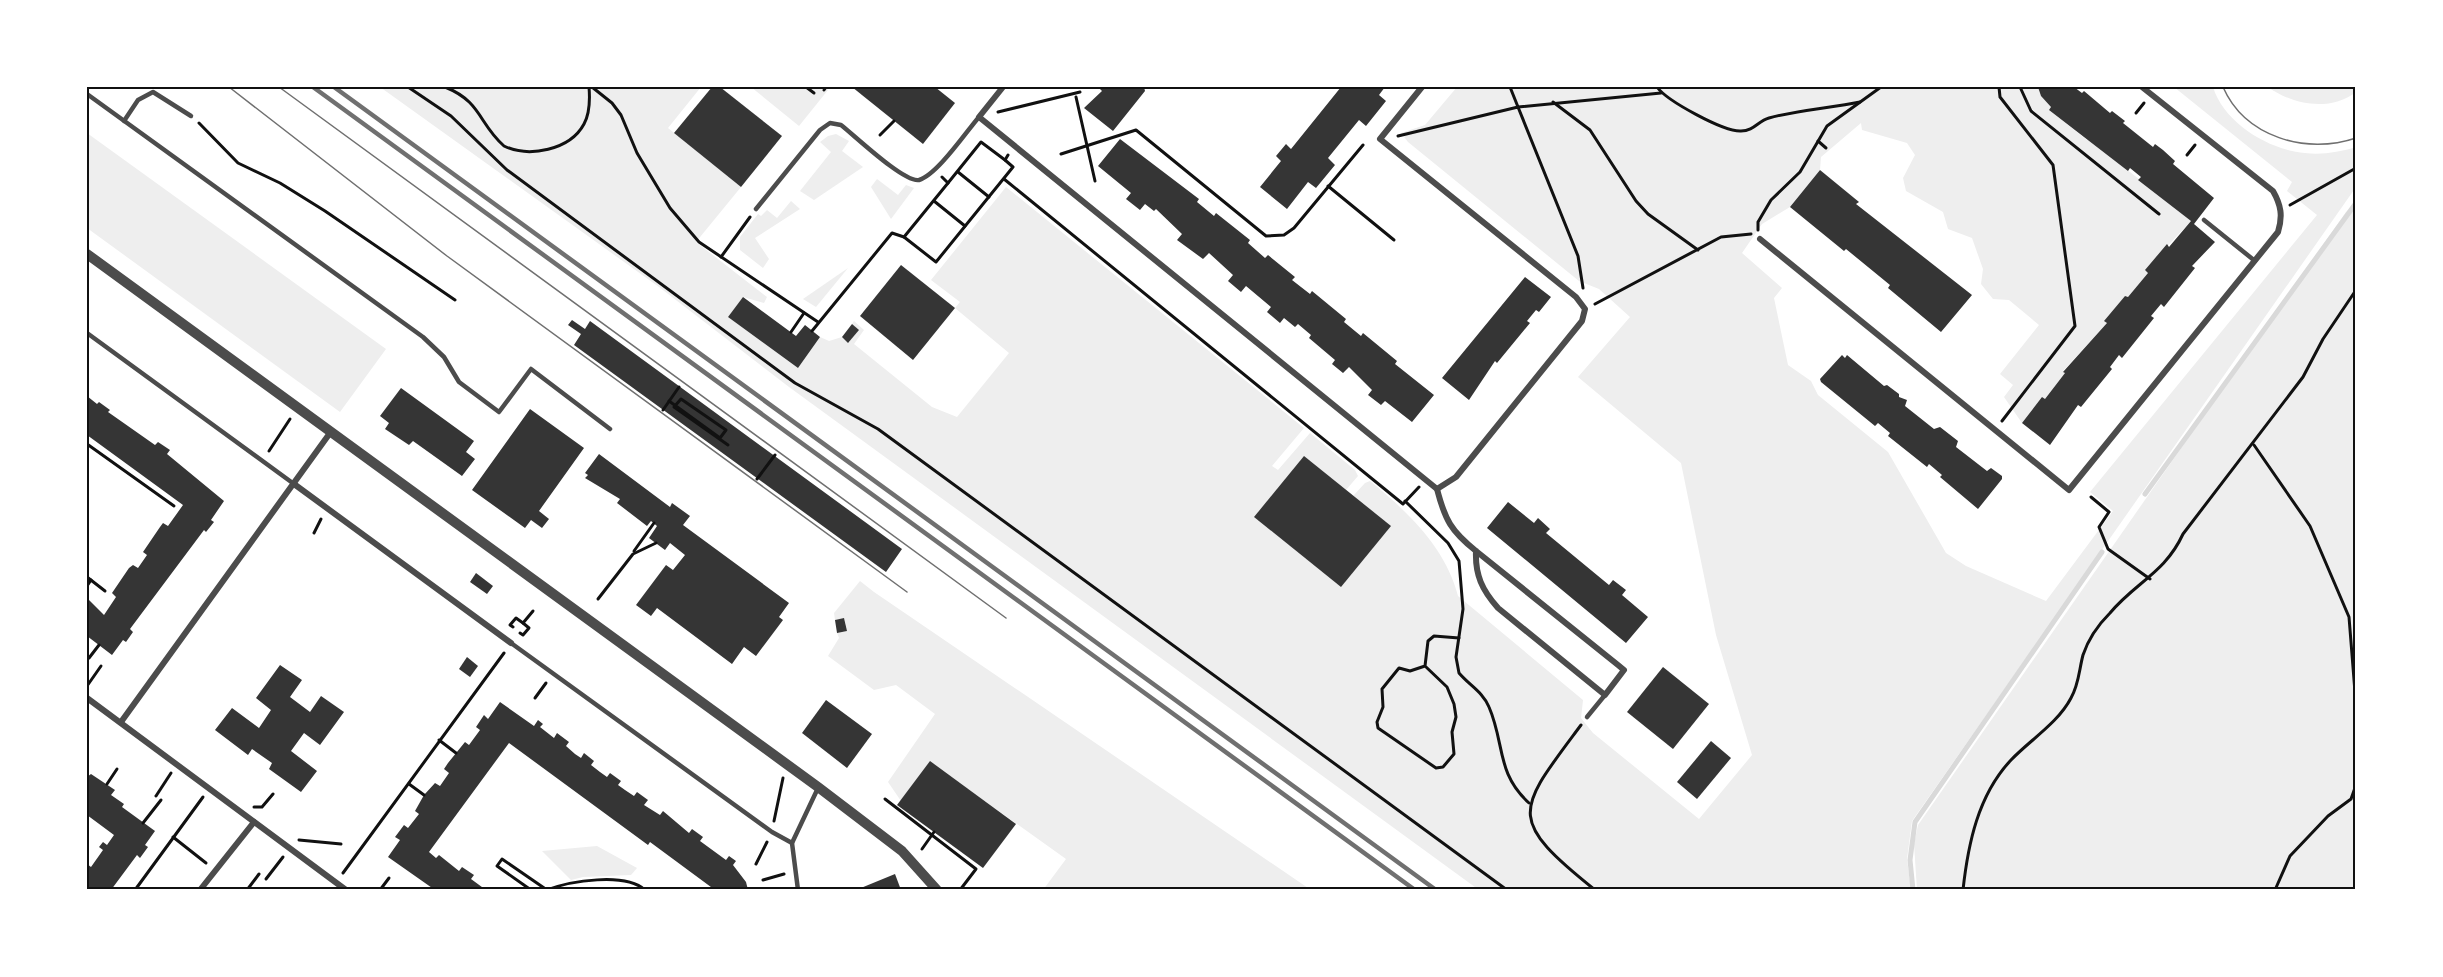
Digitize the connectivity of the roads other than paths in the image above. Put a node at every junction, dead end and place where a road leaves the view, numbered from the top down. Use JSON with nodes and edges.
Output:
{"nodes":[{"id":1,"x":1004,"y":87,"type":"edge"},
{"id":2,"x":1422,"y":87,"type":"edge"},
{"id":3,"x":2142,"y":87,"type":"edge"},
{"id":4,"x":87,"y":94,"type":"edge"},
{"id":5,"x":191,"y":116,"type":"road end"},
{"id":6,"x":979,"y":117,"type":"junction"},
{"id":7,"x":124,"y":121,"type":"junction"},
{"id":8,"x":756,"y":208,"type":"road end"},
{"id":9,"x":2204,"y":220,"type":"dead end"},
{"id":10,"x":1759,"y":237,"type":"road end"},
{"id":11,"x":87,"y":254,"type":"edge"},
{"id":12,"x":2255,"y":261,"type":"junction"},
{"id":13,"x":87,"y":333,"type":"edge"},
{"id":14,"x":610,"y":429,"type":"dead end"},
{"id":15,"x":330,"y":433,"type":"junction"},
{"id":16,"x":294,"y":484,"type":"junction"},
{"id":17,"x":1437,"y":489,"type":"junction"},
{"id":18,"x":1476,"y":551,"type":"junction"},
{"id":19,"x":511,"y":643,"type":"joint"},
{"id":20,"x":1605,"y":695,"type":"junction"},
{"id":21,"x":87,"y":698,"type":"edge"},
{"id":22,"x":1587,"y":717,"type":"road end"},
{"id":23,"x":121,"y":722,"type":"junction"},
{"id":24,"x":818,"y":788,"type":"junction"},
{"id":25,"x":254,"y":822,"type":"junction"},
{"id":26,"x":792,"y":843,"type":"junction"},
{"id":27,"x":200,"y":890,"type":"edge"},
{"id":28,"x":346,"y":890,"type":"edge"},
{"id":29,"x":798,"y":890,"type":"edge"},
{"id":30,"x":937,"y":890,"type":"edge"}],
"edges":[{"from":1,"to":6,"type":"street"},
{"from":2,"to":17,"type":"street"},
{"from":3,"to":12,"type":"street"},
{"from":4,"to":7,"type":"lane"},
{"from":5,"to":7,"type":"lane"},
{"from":6,"to":8,"type":"lane"},
{"from":6,"to":17,"type":"street"},
{"from":7,"to":14,"type":"lane"},
{"from":9,"to":12,"type":"lane"},
{"from":10,"to":12,"type":"street"},
{"from":11,"to":15,"type":"street"},
{"from":13,"to":16,"type":"lane"},
{"from":15,"to":16,"type":"street"},
{"from":15,"to":24,"type":"street"},
{"from":16,"to":19,"type":"street"},
{"from":16,"to":23,"type":"street"},
{"from":17,"to":18,"type":"street"},
{"from":18,"to":20,"type":"street"},
{"from":18,"to":20,"type":"street"},
{"from":19,"to":26,"type":"lane"},
{"from":20,"to":22,"type":"lane"},
{"from":21,"to":23,"type":"street"},
{"from":23,"to":25,"type":"street"},
{"from":24,"to":26,"type":"lane"},
{"from":24,"to":30,"type":"street"},
{"from":25,"to":27,"type":"street"},
{"from":25,"to":28,"type":"street"},
{"from":26,"to":29,"type":"lane"}]}
